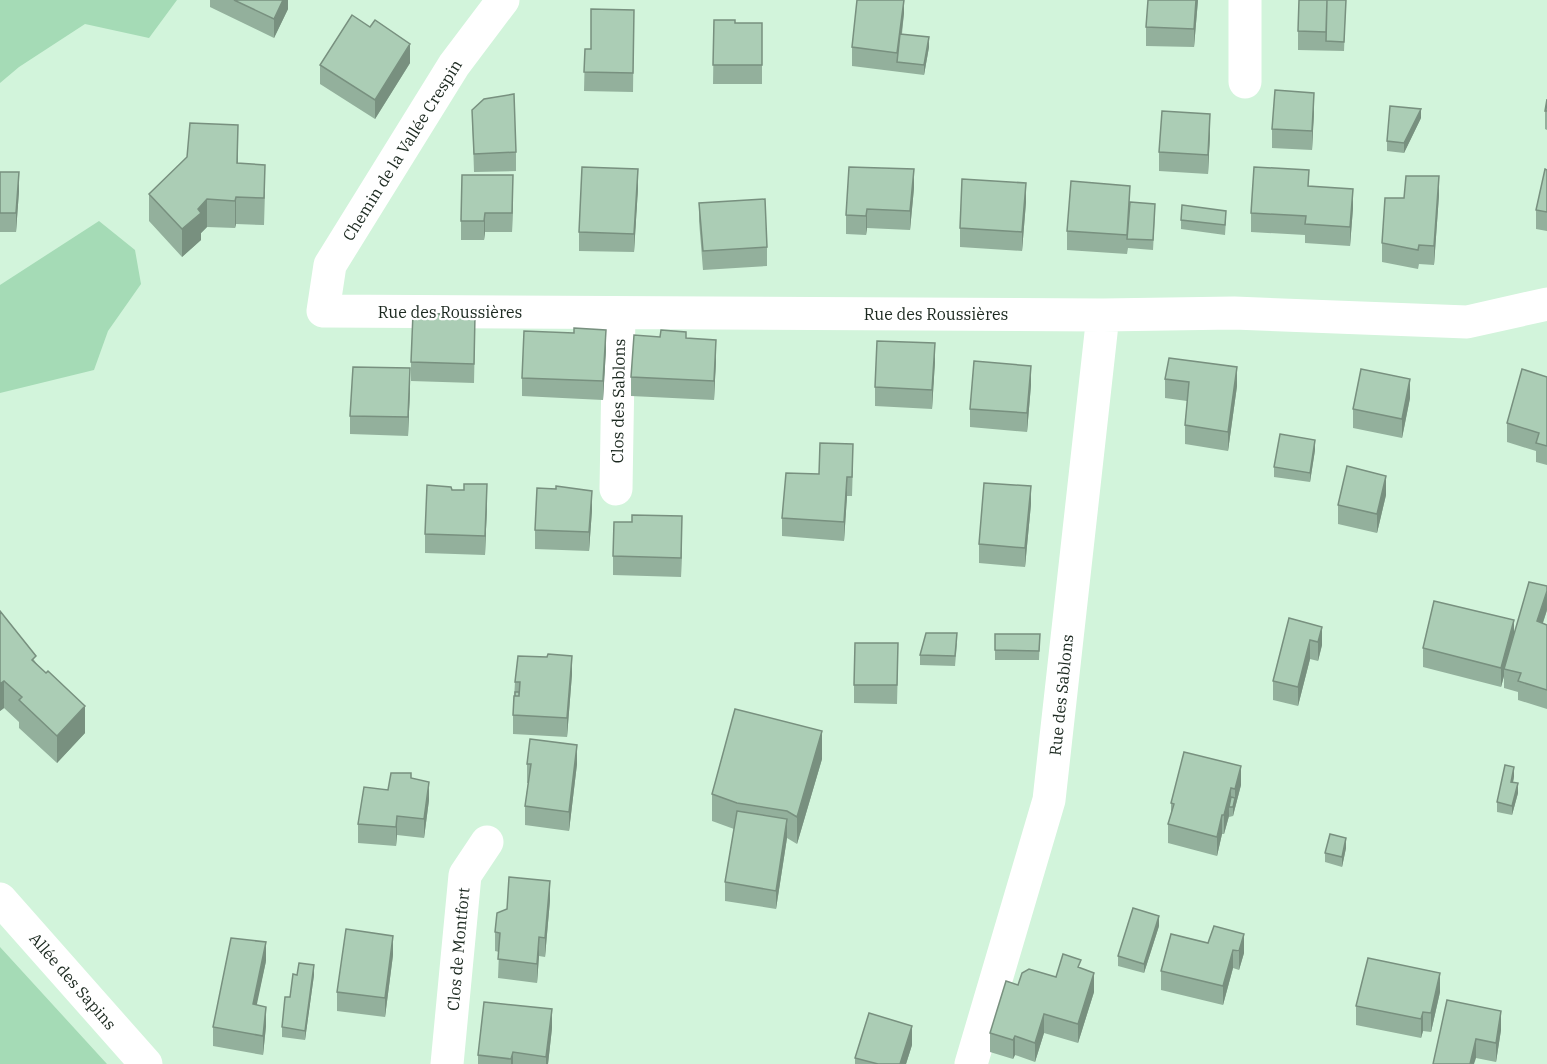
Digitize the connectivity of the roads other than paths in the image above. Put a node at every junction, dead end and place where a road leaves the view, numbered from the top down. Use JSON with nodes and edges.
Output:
{"nodes":[{"id":1,"x":503,"y":0,"type":"edge"},
{"id":2,"x":1245,"y":0,"type":"edge"},
{"id":3,"x":1245,"y":82,"type":"dead end"},
{"id":4,"x":1547,"y":304,"type":"edge"},
{"id":5,"x":323,"y":311,"type":"joint"},
{"id":6,"x":619,"y":313,"type":"junction"},
{"id":7,"x":1103,"y":315,"type":"junction"},
{"id":8,"x":616,"y":489,"type":"dead end"},
{"id":9,"x":487,"y":842,"type":"dead end"},
{"id":10,"x":0,"y":899,"type":"edge"},
{"id":11,"x":146,"y":1064,"type":"edge"},
{"id":12,"x":447,"y":1064,"type":"edge"},
{"id":13,"x":971,"y":1064,"type":"edge"}],
"edges":[{"from":1,"to":5,"type":"street","name":"Chemin de la Vallée Crespin"},
{"from":2,"to":3,"type":"street"},
{"from":4,"to":7,"type":"street","name":"Rue des Roussières"},
{"from":5,"to":6,"type":"street","name":"Rue des Roussières"},
{"from":6,"to":7,"type":"street","name":"Rue des Roussières"},
{"from":6,"to":8,"type":"street","name":"Clos des Sablons"},
{"from":7,"to":13,"type":"street","name":"Rue des Sablons"},
{"from":9,"to":12,"type":"street","name":"Clos de Montfort"},
{"from":10,"to":11,"type":"street","name":"Allée des Sapins"}]}
